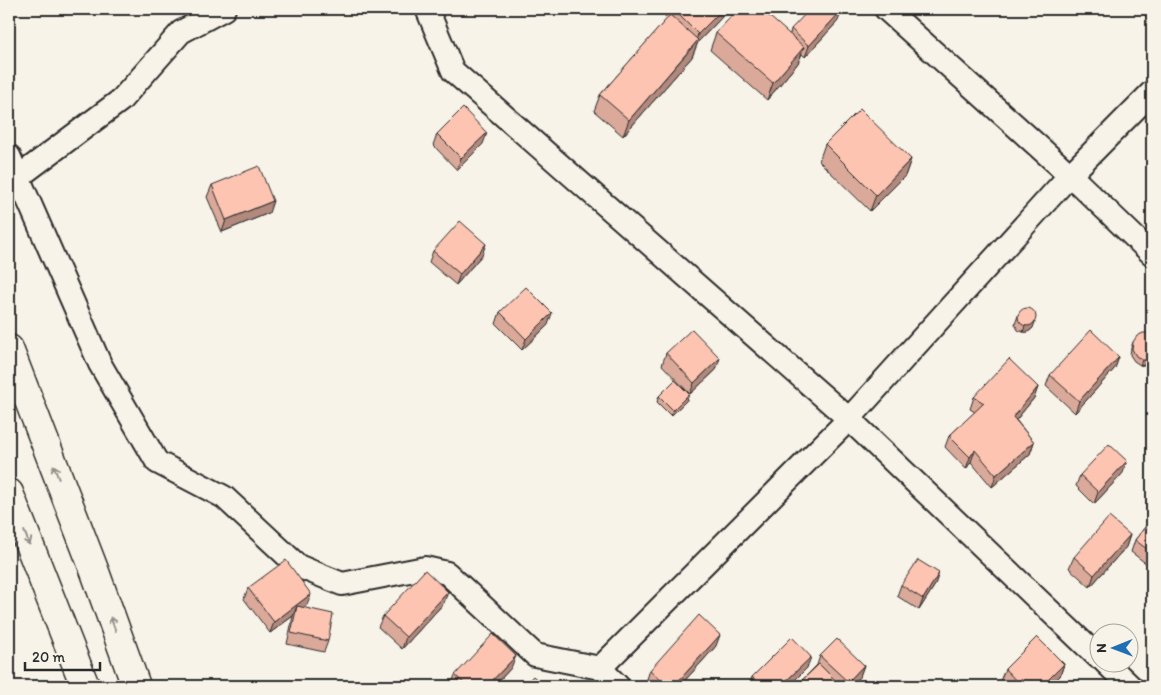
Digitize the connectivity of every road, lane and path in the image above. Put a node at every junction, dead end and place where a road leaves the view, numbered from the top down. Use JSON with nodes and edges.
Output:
{"nodes":[{"id":1,"x":224,"y":9,"type":"edge"},
{"id":2,"x":427,"y":9,"type":"edge"},
{"id":3,"x":886,"y":9,"type":"edge"},
{"id":4,"x":1152,"y":92,"type":"edge"},
{"id":5,"x":9,"y":156,"type":"edge"},
{"id":6,"x":1070,"y":175,"type":"junction"},
{"id":7,"x":13,"y":179,"type":"edge"},
{"id":8,"x":1152,"y":254,"type":"edge"},
{"id":9,"x":9,"y":348,"type":"edge"},
{"id":10,"x":849,"y":419,"type":"junction"},
{"id":11,"x":9,"y":493,"type":"edge"},
{"id":12,"x":1088,"y":646,"type":"edge"},
{"id":13,"x":600,"y":668,"type":"junction"},
{"id":14,"x":1115,"y":672,"type":"edge"},
{"id":15,"x":85,"y":686,"type":"edge"},
{"id":16,"x":136,"y":686,"type":"edge"},
{"id":17,"x":618,"y":686,"type":"edge"},
{"id":18,"x":1130,"y":686,"type":"edge"}],
"edges":[{"from":1,"to":7,"type":"street"},
{"from":2,"to":10,"type":"street"},
{"from":3,"to":6,"type":"street"},
{"from":4,"to":6,"type":"street"},
{"from":5,"to":7,"type":"street"},
{"from":6,"to":8,"type":"street"},
{"from":6,"to":10,"type":"street"},
{"from":7,"to":13,"type":"street"},
{"from":16,"to":9,"type":"main road","one_way":true},
{"from":10,"to":12,"type":"street"},
{"from":10,"to":13,"type":"street"},
{"from":11,"to":15,"type":"main road","one_way":true},
{"from":13,"to":17,"type":"street"},
{"from":14,"to":18,"type":"street"}]}
